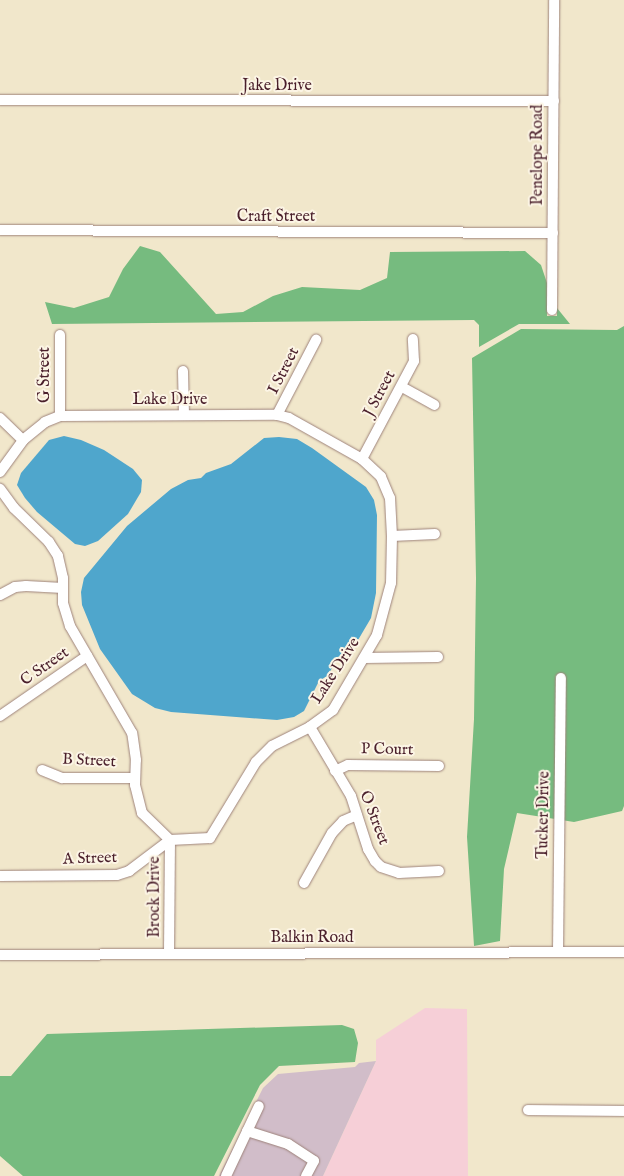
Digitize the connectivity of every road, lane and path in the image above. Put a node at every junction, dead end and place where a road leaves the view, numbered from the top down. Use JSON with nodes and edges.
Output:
{"nodes":[{"id":1,"x":554,"y":0,"type":"edge"},
{"id":2,"x":0,"y":100,"type":"edge"},
{"id":3,"x":554,"y":101,"type":"junction"},
{"id":4,"x":0,"y":230,"type":"edge"},
{"id":5,"x":553,"y":233,"type":"junction"},
{"id":6,"x":552,"y":310,"type":"dead end"},
{"id":7,"x":60,"y":335,"type":"dead end"},
{"id":8,"x":413,"y":339,"type":"dead end"},
{"id":9,"x":316,"y":340,"type":"dead end"},
{"id":10,"x":183,"y":371,"type":"dead end"},
{"id":11,"x":402,"y":386,"type":"junction"},
{"id":12,"x":434,"y":405,"type":"dead end"},
{"id":13,"x":184,"y":415,"type":"junction"},
{"id":14,"x":277,"y":415,"type":"junction"},
{"id":15,"x":60,"y":416,"type":"junction"},
{"id":16,"x":0,"y":418,"type":"edge"},
{"id":17,"x":23,"y":440,"type":"junction"},
{"id":18,"x":362,"y":459,"type":"junction"},
{"id":19,"x":0,"y":472,"type":"edge"},
{"id":20,"x":0,"y":489,"type":"edge"},
{"id":21,"x":435,"y":534,"type":"dead end"},
{"id":22,"x":392,"y":536,"type":"junction"},
{"id":23,"x":63,"y":588,"type":"junction"},
{"id":24,"x":0,"y":595,"type":"edge"},
{"id":25,"x":86,"y":656,"type":"junction"},
{"id":26,"x":438,"y":657,"type":"dead end"},
{"id":27,"x":364,"y":658,"type":"junction"},
{"id":28,"x":561,"y":678,"type":"dead end"},
{"id":29,"x":0,"y":716,"type":"edge"},
{"id":30,"x":310,"y":727,"type":"junction"},
{"id":31,"x":439,"y":766,"type":"dead end"},
{"id":32,"x":42,"y":770,"type":"dead end"},
{"id":33,"x":335,"y":771,"type":"junction"},
{"id":34,"x":135,"y":778,"type":"junction"},
{"id":35,"x":357,"y":815,"type":"junction"},
{"id":36,"x":170,"y":840,"type":"junction"},
{"id":37,"x":439,"y":871,"type":"dead end"},
{"id":38,"x":0,"y":876,"type":"edge"},
{"id":39,"x":304,"y":883,"type":"dead end"},
{"id":40,"x":558,"y":952,"type":"junction"},
{"id":41,"x":624,"y":952,"type":"edge"},
{"id":42,"x":169,"y":954,"type":"junction"},
{"id":43,"x":0,"y":955,"type":"edge"},
{"id":44,"x":259,"y":1106,"type":"dead end"},
{"id":45,"x":528,"y":1110,"type":"dead end"},
{"id":46,"x":624,"y":1110,"type":"edge"},
{"id":47,"x":247,"y":1131,"type":"junction"},
{"id":48,"x":226,"y":1176,"type":"edge"},
{"id":49,"x":306,"y":1176,"type":"edge"}],
"edges":[{"from":1,"to":3,"type":"street","name":"Penelope Road"},
{"from":2,"to":3,"type":"street","name":"Jake Drive"},
{"from":3,"to":5,"type":"street","name":"Penelope Road"},
{"from":4,"to":5,"type":"street","name":"Craft Street"},
{"from":5,"to":6,"type":"street","name":"Penelope Road"},
{"from":7,"to":15,"type":"street","name":"G Street"},
{"from":8,"to":11,"type":"street","name":"J Street"},
{"from":9,"to":14,"type":"street","name":"I Street"},
{"from":10,"to":13,"type":"street"},
{"from":11,"to":12,"type":"street"},
{"from":11,"to":18,"type":"street","name":"J Street"},
{"from":13,"to":14,"type":"street","name":"Lake Drive"},
{"from":13,"to":15,"type":"street","name":"Lake Drive"},
{"from":14,"to":18,"type":"street","name":"Lake Drive"},
{"from":15,"to":17,"type":"street","name":"Lake Drive"},
{"from":16,"to":17,"type":"street"},
{"from":17,"to":19,"type":"street","name":"Lake Drive"},
{"from":18,"to":22,"type":"street","name":"Lake Drive"},
{"from":20,"to":23,"type":"street"},
{"from":21,"to":22,"type":"street"},
{"from":22,"to":27,"type":"street","name":"Lake Drive"},
{"from":23,"to":24,"type":"street"},
{"from":23,"to":25,"type":"street"},
{"from":25,"to":29,"type":"street","name":"C Street"},
{"from":25,"to":34,"type":"street"},
{"from":26,"to":27,"type":"street"},
{"from":27,"to":30,"type":"street","name":"Lake Drive"},
{"from":28,"to":40,"type":"street","name":"Tucker Drive"},
{"from":30,"to":33,"type":"street","name":"O Street"},
{"from":30,"to":36,"type":"street","name":"Lake Drive"},
{"from":31,"to":33,"type":"street","name":"P Court"},
{"from":32,"to":34,"type":"street","name":"B Street"},
{"from":33,"to":35,"type":"street","name":"O Street"},
{"from":34,"to":36,"type":"street"},
{"from":35,"to":37,"type":"street","name":"O Street"},
{"from":35,"to":39,"type":"street"},
{"from":36,"to":38,"type":"street","name":"A Street"},
{"from":36,"to":42,"type":"street","name":"Brock Drive"},
{"from":40,"to":41,"type":"street","name":"Balkin Road"},
{"from":40,"to":42,"type":"street","name":"Balkin Road"},
{"from":42,"to":43,"type":"street","name":"Balkin Road"},
{"from":44,"to":47,"type":"street"},
{"from":45,"to":46,"type":"street"},
{"from":47,"to":48,"type":"street"},
{"from":47,"to":49,"type":"street"}]}
